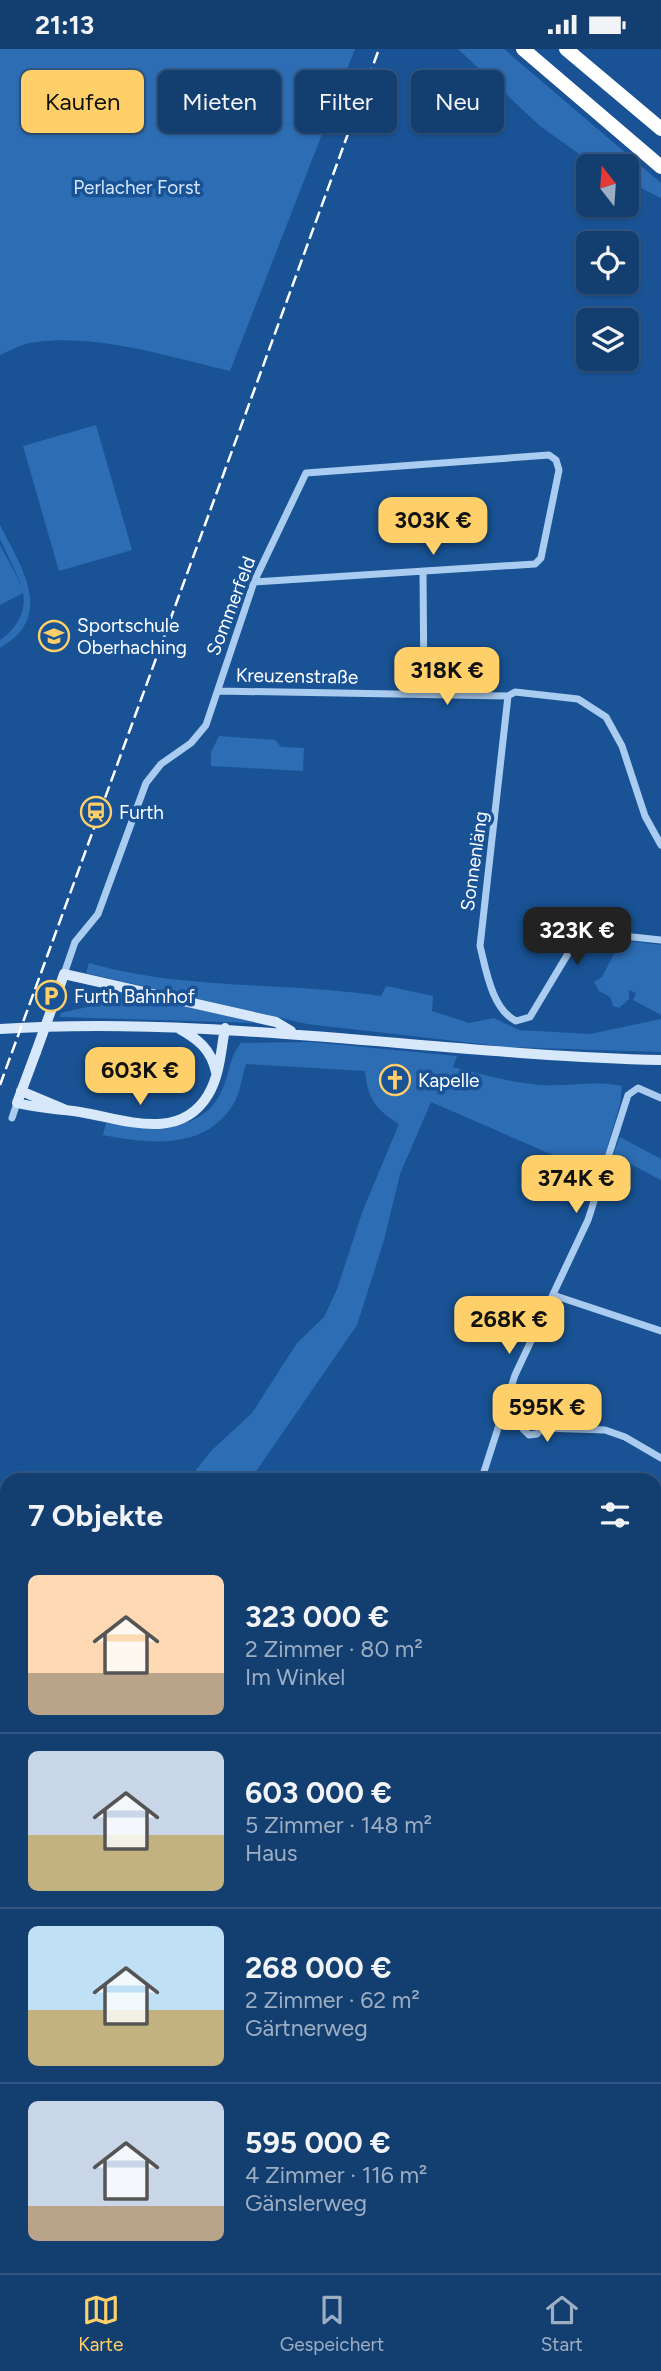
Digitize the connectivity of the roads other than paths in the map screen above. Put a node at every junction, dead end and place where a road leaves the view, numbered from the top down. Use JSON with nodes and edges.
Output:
{"nodes":[{"id":1,"x":523,"y":49,"type":"edge"},
{"id":2,"x":566,"y":49,"type":"edge"},
{"id":3,"x":661,"y":129,"type":"edge"},
{"id":4,"x":661,"y":167,"type":"edge"},
{"id":5,"x":424,"y":572,"type":"junction"},
{"id":6,"x":254,"y":582,"type":"junction"},
{"id":7,"x":218,"y":691,"type":"junction"},
{"id":8,"x":424,"y":692,"type":"junction"},
{"id":9,"x":512,"y":694,"type":"junction"},
{"id":10,"x":661,"y":845,"type":"edge"},
{"id":11,"x":661,"y":940,"type":"edge"},
{"id":12,"x":64,"y":974,"type":"junction"},
{"id":13,"x":176,"y":1026,"type":"junction"},
{"id":14,"x":225,"y":1028,"type":"junction"},
{"id":15,"x":0,"y":1029,"type":"edge"},
{"id":16,"x":293,"y":1032,"type":"junction"},
{"id":17,"x":661,"y":1059,"type":"edge"},
{"id":18,"x":217,"y":1076,"type":"junction"},
{"id":19,"x":21,"y":1091,"type":"junction"},
{"id":20,"x":661,"y":1098,"type":"edge"},
{"id":21,"x":17,"y":1103,"type":"junction"},
{"id":22,"x":64,"y":1110,"type":"junction"},
{"id":23,"x":12,"y":1118,"type":"dead end"},
{"id":24,"x":553,"y":1294,"type":"junction"},
{"id":25,"x":661,"y":1331,"type":"edge"},
{"id":26,"x":505,"y":1406,"type":"junction"},
{"id":27,"x":526,"y":1418,"type":"junction"},
{"id":28,"x":542,"y":1428,"type":"junction"},
{"id":29,"x":661,"y":1458,"type":"edge"},
{"id":30,"x":484,"y":1473,"type":"edge"}],
"edges":[{"from":1,"to":4,"type":"highway"},
{"from":2,"to":3,"type":"highway"},
{"from":5,"to":6,"type":"street"},
{"from":5,"to":6,"type":"street","name":"Sommerfeld"},
{"from":5,"to":8,"type":"street"},
{"from":6,"to":7,"type":"street","name":"Sommerfeld"},
{"from":7,"to":8,"type":"street","name":"Kreuzenstraße"},
{"from":7,"to":12,"type":"street","name":"Sommerfeld"},
{"from":8,"to":9,"type":"street","name":"Kreuzenstraße"},
{"from":9,"to":10,"type":"street","name":"Kreuzenstraße"},
{"from":9,"to":11,"type":"street","name":"Sonnenläng"},
{"from":12,"to":16,"type":"main road"},
{"from":12,"to":19,"type":"main road","bridge":true},
{"from":13,"to":14,"type":"main road"},
{"from":13,"to":15,"type":"main road"},
{"from":13,"to":18,"type":"main road"},
{"from":14,"to":16,"type":"main road"},
{"from":14,"to":18,"type":"main road"},
{"from":16,"to":17,"type":"main road"},
{"from":18,"to":22,"type":"main road"},
{"from":19,"to":21,"type":"main road"},
{"from":19,"to":22,"type":"main road"},
{"from":20,"to":24,"type":"street"},
{"from":21,"to":22,"type":"main road"},
{"from":21,"to":23,"type":"street"},
{"from":24,"to":25,"type":"street"},
{"from":24,"to":26,"type":"street"},
{"from":26,"to":27,"type":"street"},
{"from":26,"to":30,"type":"street"},
{"from":27,"to":28,"type":"street"},
{"from":27,"to":28,"type":"street"},
{"from":28,"to":29,"type":"street"}]}
